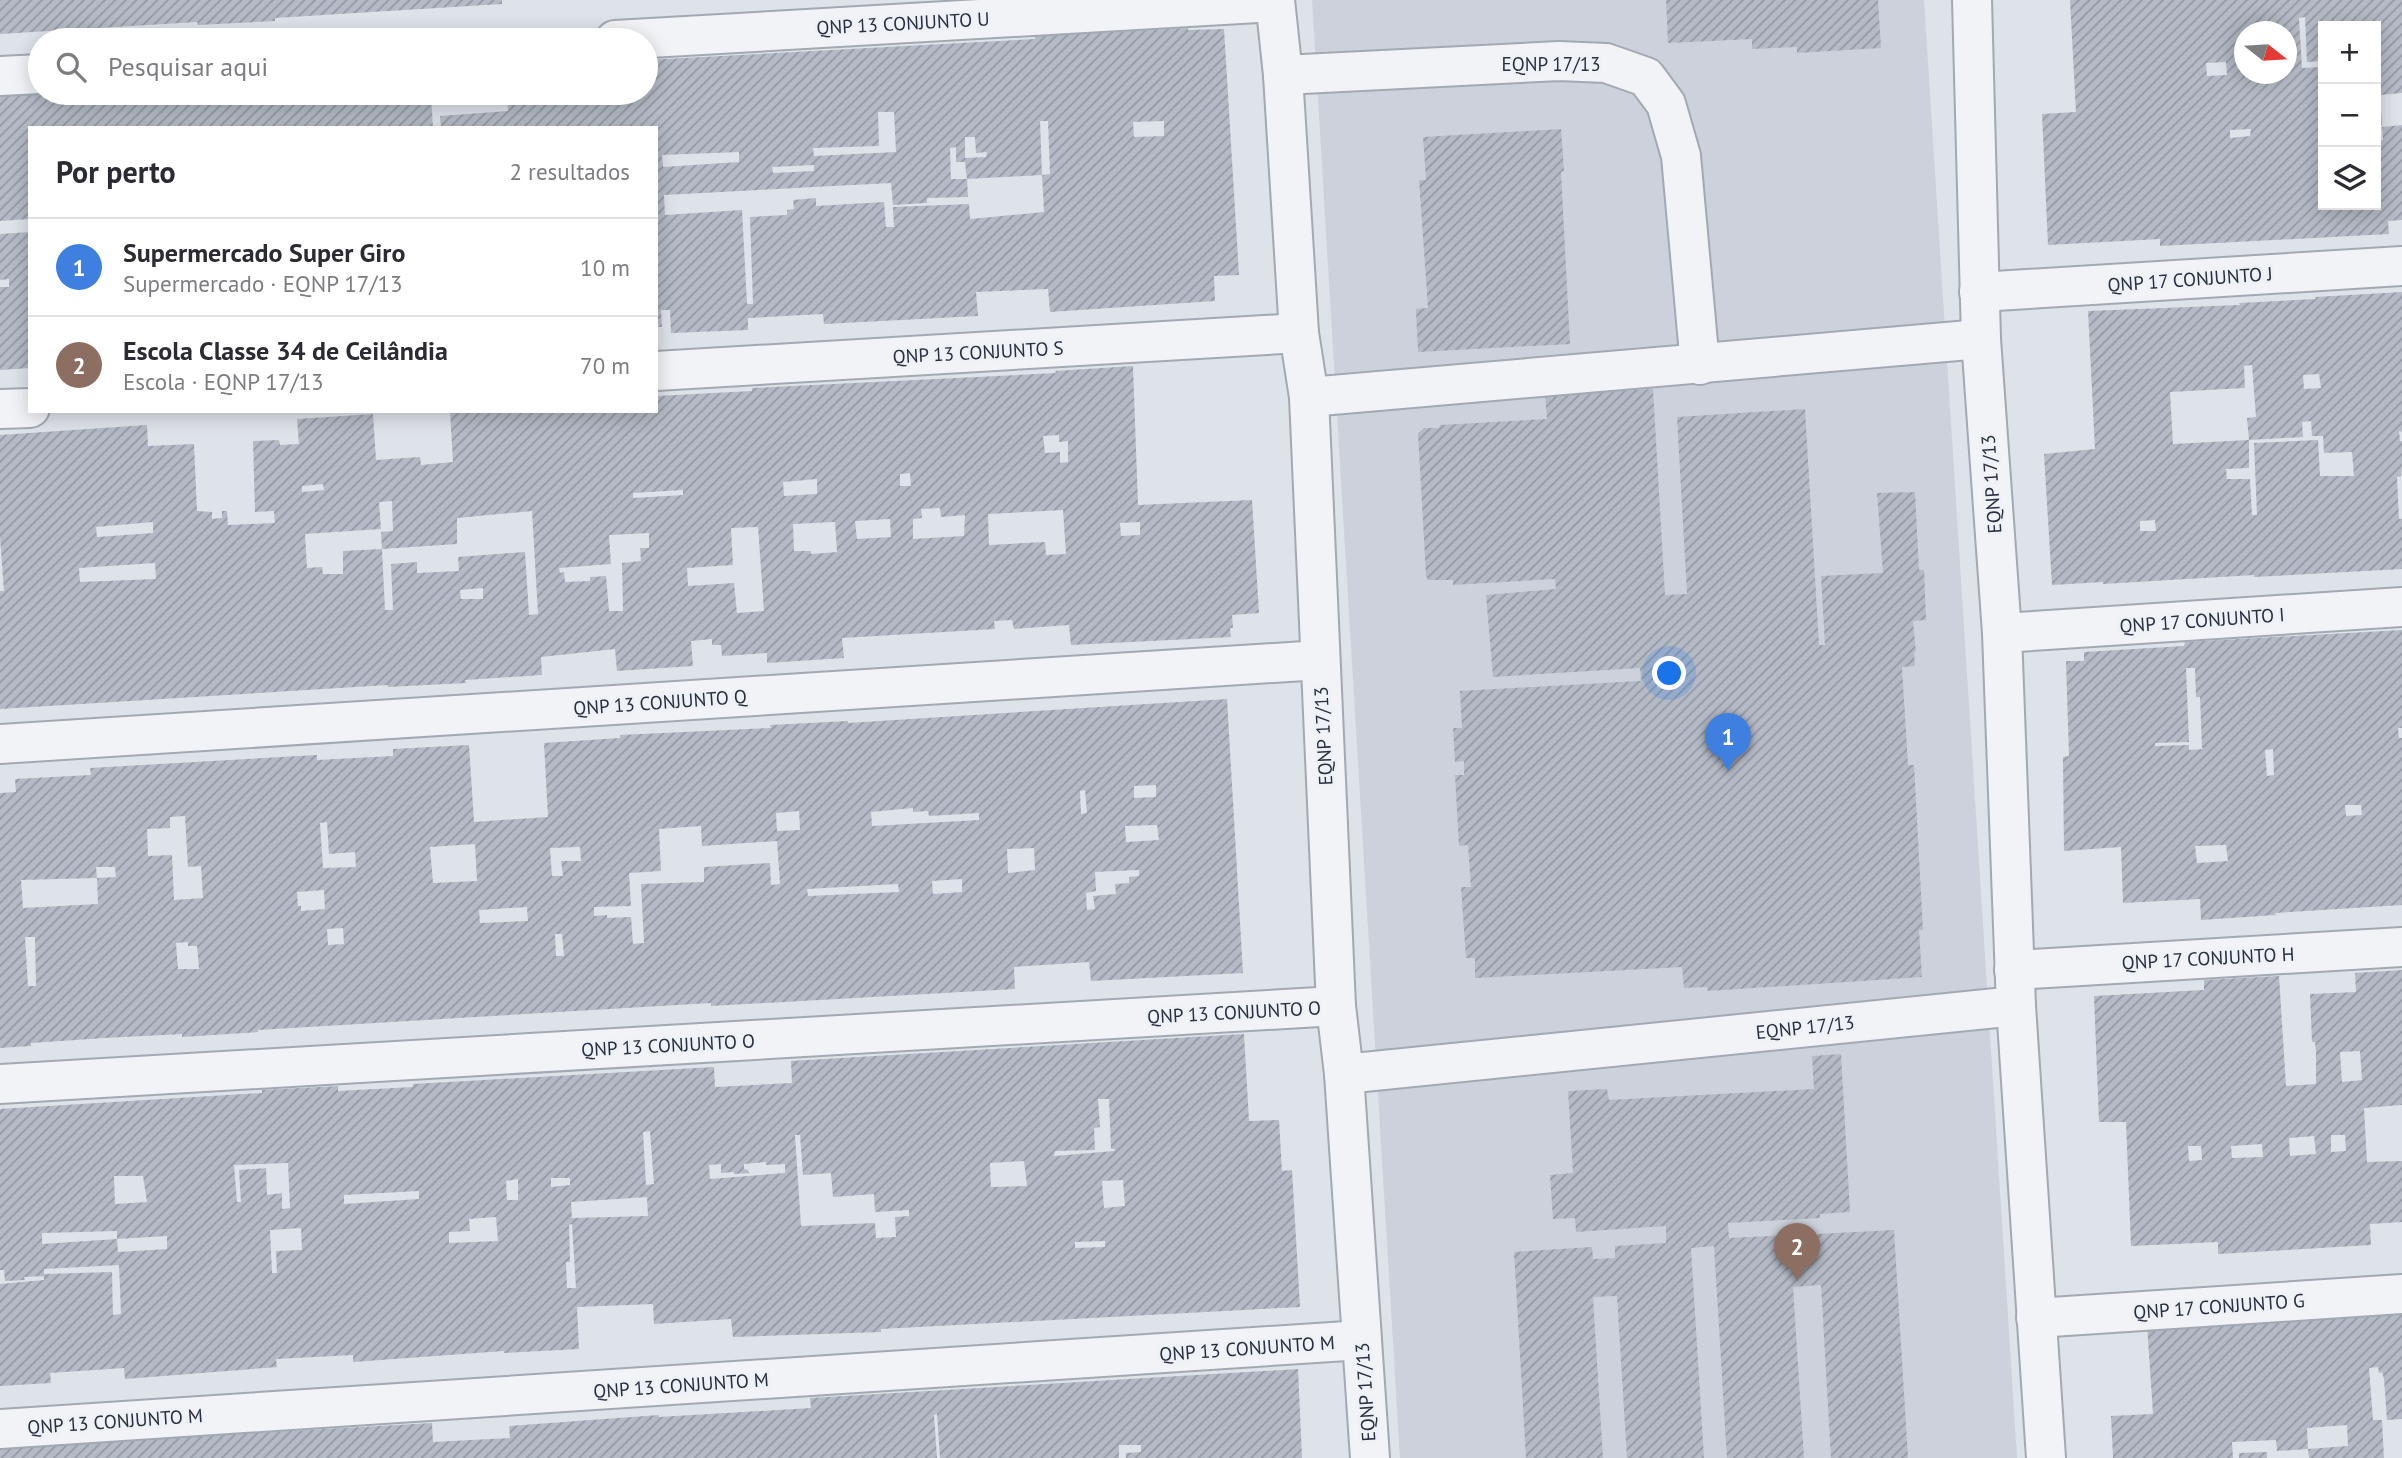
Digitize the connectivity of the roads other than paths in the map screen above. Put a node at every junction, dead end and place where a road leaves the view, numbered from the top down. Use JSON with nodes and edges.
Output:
{"nodes":[{"id":1,"x":1972,"y":0,"type":"edge"},
{"id":2,"x":1275,"y":1,"type":"edge"},
{"id":3,"x":658,"y":37,"type":"edge"},
{"id":4,"x":28,"y":75,"type":"edge"},
{"id":5,"x":1283,"y":75,"type":"junction"},
{"id":6,"x":0,"y":76,"type":"edge"},
{"id":7,"x":2402,"y":266,"type":"edge"},
{"id":8,"x":1979,"y":292,"type":"junction"},
{"id":9,"x":1299,"y":333,"type":"junction"},
{"id":10,"x":1981,"y":339,"type":"junction"},
{"id":11,"x":1700,"y":365,"type":"junction"},
{"id":12,"x":658,"y":371,"type":"edge"},
{"id":13,"x":1309,"y":397,"type":"junction"},
{"id":14,"x":28,"y":408,"type":"edge"},
{"id":15,"x":0,"y":410,"type":"edge"},
{"id":16,"x":2402,"y":607,"type":"edge"},
{"id":17,"x":2002,"y":633,"type":"junction"},
{"id":18,"x":1320,"y":660,"type":"junction"},
{"id":19,"x":0,"y":744,"type":"edge"},
{"id":20,"x":2402,"y":947,"type":"edge"},
{"id":21,"x":2015,"y":988,"type":"junction"},
{"id":22,"x":1336,"y":1006,"type":"junction"},
{"id":23,"x":1343,"y":1074,"type":"junction"},
{"id":24,"x":0,"y":1084,"type":"edge"},
{"id":25,"x":2402,"y":1294,"type":"edge"},
{"id":26,"x":2036,"y":1318,"type":"junction"},
{"id":27,"x":1362,"y":1340,"type":"junction"},
{"id":28,"x":0,"y":1429,"type":"edge"},
{"id":29,"x":1370,"y":1458,"type":"edge"},
{"id":30,"x":2046,"y":1458,"type":"edge"}],
"edges":[{"from":1,"to":8,"type":"street","name":"EQNP 17/13"},
{"from":2,"to":3,"type":"street","name":"QNP 13 CONJUNTO U"},
{"from":2,"to":5,"type":"street","name":"EQNP 17/13"},
{"from":4,"to":6,"type":"street"},
{"from":5,"to":9,"type":"street","name":"EQNP 17/13"},
{"from":5,"to":11,"type":"street","name":"EQNP 17/13"},
{"from":7,"to":8,"type":"street","name":"QNP 17 CONJUNTO J"},
{"from":8,"to":10,"type":"street","name":"EQNP 17/13"},
{"from":9,"to":12,"type":"street","name":"QNP 13 CONJUNTO S"},
{"from":9,"to":13,"type":"street","name":"EQNP 17/13"},
{"from":10,"to":11,"type":"street"},
{"from":10,"to":17,"type":"street","name":"EQNP 17/13"},
{"from":11,"to":13,"type":"street"},
{"from":13,"to":18,"type":"street","name":"EQNP 17/13"},
{"from":14,"to":15,"type":"street"},
{"from":16,"to":17,"type":"street","name":"QNP 17 CONJUNTO I"},
{"from":17,"to":21,"type":"street","name":"EQNP 17/13"},
{"from":18,"to":19,"type":"street","name":"QNP 13 CONJUNTO Q"},
{"from":18,"to":22,"type":"street","name":"EQNP 17/13"},
{"from":20,"to":21,"type":"street","name":"QNP 17 CONJUNTO H"},
{"from":21,"to":23,"type":"street","name":"EQNP 17/13"},
{"from":21,"to":26,"type":"street","name":"EQNP 17/13"},
{"from":22,"to":23,"type":"street","name":"EQNP 17/13"},
{"from":22,"to":24,"type":"street","name":"QNP 13 CONJUNTO O"},
{"from":23,"to":27,"type":"street","name":"EQNP 17/13"},
{"from":25,"to":26,"type":"street","name":"QNP 17 CONJUNTO G"},
{"from":26,"to":30,"type":"street","name":"EQNP 17/13"},
{"from":27,"to":28,"type":"street","name":"QNP 13 CONJUNTO M"},
{"from":27,"to":29,"type":"street","name":"EQNP 17/13"}]}
